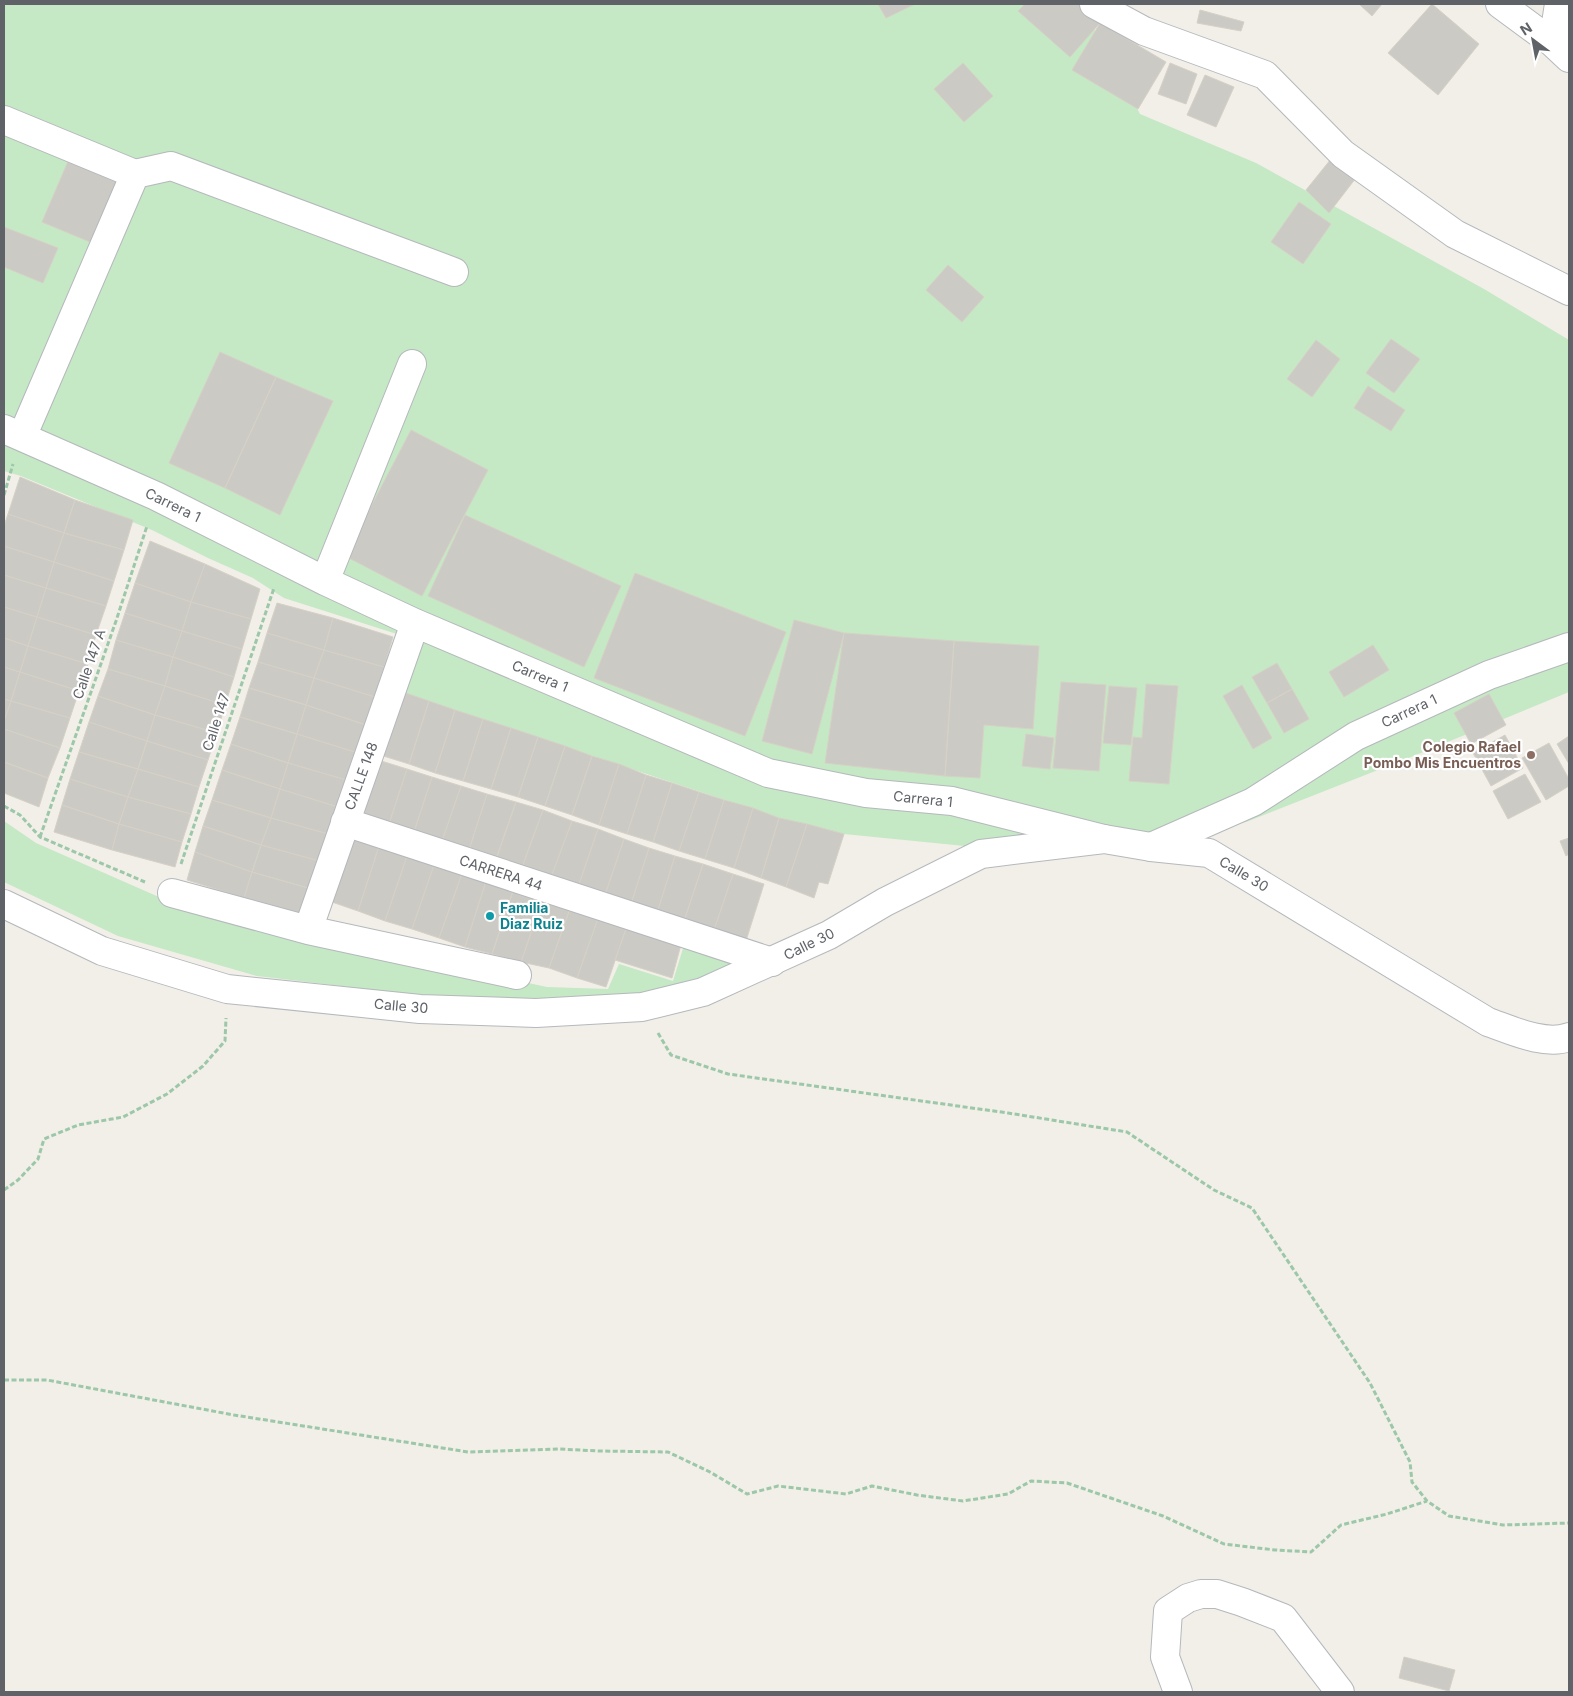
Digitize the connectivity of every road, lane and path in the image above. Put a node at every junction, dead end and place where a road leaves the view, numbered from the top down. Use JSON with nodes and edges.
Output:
{"nodes":[{"id":1,"x":1094,"y":4,"type":"edge"},
{"id":2,"x":1500,"y":4,"type":"edge"},
{"id":3,"x":1560,"y":4,"type":"edge"},
{"id":4,"x":1561,"y":50,"type":"edge"},
{"id":5,"x":4,"y":120,"type":"edge"},
{"id":6,"x":135,"y":174,"type":"junction"},
{"id":7,"x":454,"y":272,"type":"dead end"},
{"id":8,"x":1569,"y":291,"type":"edge"},
{"id":9,"x":412,"y":364,"type":"dead end"},
{"id":10,"x":13,"y":433,"type":"edge"},
{"id":11,"x":156,"y":496,"type":"junction"},
{"id":12,"x":286,"y":560,"type":"junction"},
{"id":13,"x":325,"y":581,"type":"junction"},
{"id":14,"x":415,"y":623,"type":"junction"},
{"id":15,"x":1569,"y":647,"type":"edge"},
{"id":16,"x":4,"y":806,"type":"edge"},
{"id":17,"x":345,"y":822,"type":"junction"},
{"id":18,"x":40,"y":837,"type":"junction"},
{"id":19,"x":1104,"y":839,"type":"junction"},
{"id":20,"x":1151,"y":847,"type":"junction"},
{"id":21,"x":172,"y":893,"type":"junction"},
{"id":22,"x":4,"y":904,"type":"edge"},
{"id":23,"x":308,"y":930,"type":"junction"},
{"id":24,"x":772,"y":962,"type":"junction"},
{"id":25,"x":517,"y":975,"type":"dead end"},
{"id":26,"x":228,"y":989,"type":"junction"},
{"id":27,"x":642,"y":1007,"type":"junction"},
{"id":28,"x":1569,"y":1037,"type":"edge"},
{"id":29,"x":4,"y":1190,"type":"edge"},
{"id":30,"x":4,"y":1380,"type":"edge"},
{"id":31,"x":1427,"y":1501,"type":"junction"},
{"id":32,"x":1569,"y":1523,"type":"edge"},
{"id":33,"x":1178,"y":1692,"type":"edge"},
{"id":34,"x":1340,"y":1692,"type":"edge"}],
"edges":[{"from":1,"to":8,"type":"street"},
{"from":2,"to":4,"type":"street"},
{"from":3,"to":4,"type":"street"},
{"from":5,"to":6,"type":"street"},
{"from":6,"to":7,"type":"street"},
{"from":6,"to":10,"type":"street"},
{"from":9,"to":13,"type":"street"},
{"from":10,"to":11,"type":"street","name":"Carrera 1"},
{"from":11,"to":12,"type":"street","name":"Carrera 1"},
{"from":11,"to":18,"type":"path","name":"Calle 147 A"},
{"from":12,"to":13,"type":"street","name":"Carrera 1"},
{"from":12,"to":21,"type":"path","name":"Calle 147"},
{"from":13,"to":14,"type":"street","name":"Carrera 1"},
{"from":14,"to":17,"type":"street","name":"CALLE 148"},
{"from":14,"to":19,"type":"street","name":"Carrera 1"},
{"from":15,"to":20,"type":"street","name":"Carrera 1"},
{"from":16,"to":18,"type":"path"},
{"from":17,"to":23,"type":"street","name":"CALLE 148"},
{"from":17,"to":24,"type":"street","name":"CARRERA 44"},
{"from":18,"to":21,"type":"path"},
{"from":19,"to":20,"type":"street","name":"Calle 30"},
{"from":19,"to":24,"type":"street","name":"Calle 30"},
{"from":20,"to":28,"type":"street","name":"Calle 30"},
{"from":21,"to":23,"type":"street"},
{"from":22,"to":26,"type":"street","name":"Calle 30"},
{"from":23,"to":25,"type":"street"},
{"from":24,"to":27,"type":"street","name":"Calle 30"},
{"from":26,"to":27,"type":"street","name":"Calle 30"},
{"from":26,"to":29,"type":"path"},
{"from":27,"to":31,"type":"path"},
{"from":30,"to":31,"type":"path"},
{"from":31,"to":32,"type":"path"},
{"from":33,"to":34,"type":"street"}]}
